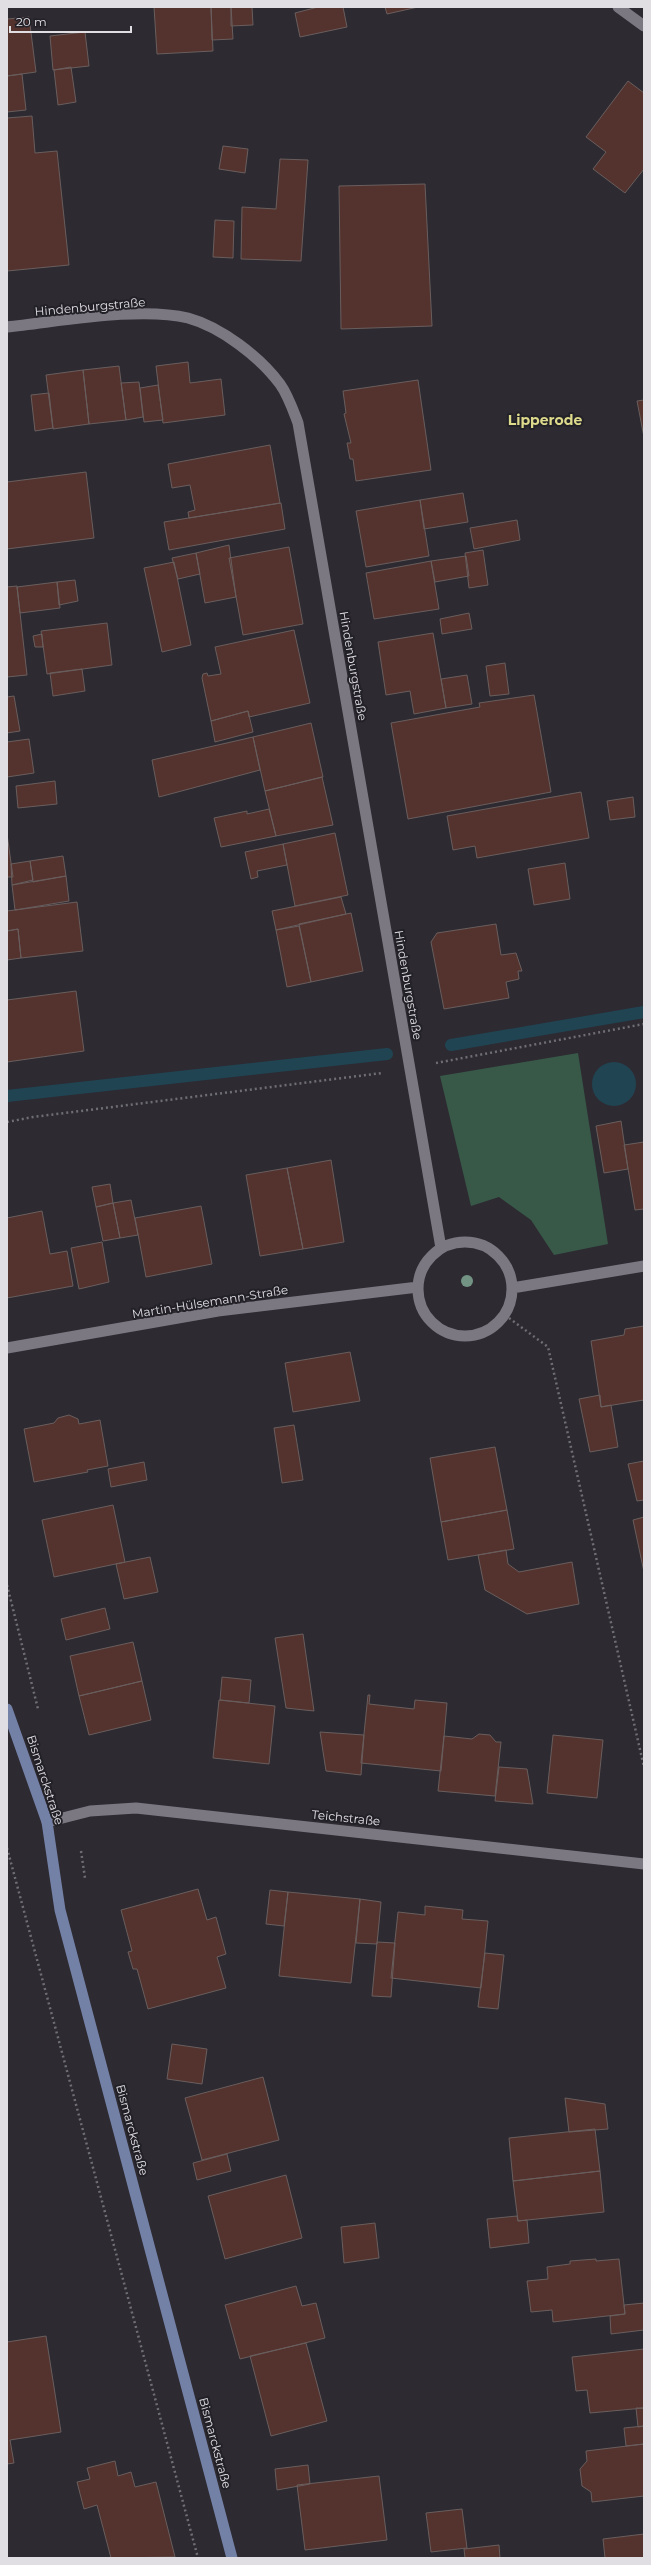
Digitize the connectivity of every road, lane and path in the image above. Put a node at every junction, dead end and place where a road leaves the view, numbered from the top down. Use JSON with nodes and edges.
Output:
{"nodes":[{"id":1,"x":618,"y":7,"type":"edge"},
{"id":2,"x":644,"y":26,"type":"edge"},
{"id":3,"x":7,"y":327,"type":"edge"},
{"id":4,"x":644,"y":1024,"type":"edge"},
{"id":5,"x":409,"y":1070,"type":"junction"},
{"id":6,"x":7,"y":1122,"type":"edge"},
{"id":7,"x":441,"y":1248,"type":"junction"},
{"id":8,"x":644,"y":1266,"type":"edge"},
{"id":9,"x":418,"y":1287,"type":"junction"},
{"id":10,"x":512,"y":1288,"type":"junction"},
{"id":11,"x":504,"y":1315,"type":"junction"},
{"id":12,"x":7,"y":1348,"type":"edge"},
{"id":13,"x":7,"y":1709,"type":"edge"},
{"id":14,"x":644,"y":1767,"type":"edge"},
{"id":15,"x":47,"y":1822,"type":"junction"},
{"id":16,"x":7,"y":1848,"type":"edge"},
{"id":17,"x":644,"y":1864,"type":"edge"},
{"id":18,"x":198,"y":2558,"type":"edge"},
{"id":19,"x":232,"y":2558,"type":"edge"}],
"edges":[{"from":1,"to":2,"type":"street"},
{"from":3,"to":5,"type":"street","name":"Hindenburgstraße"},
{"from":4,"to":5,"type":"path"},
{"from":5,"to":6,"type":"path"},
{"from":5,"to":7,"type":"street","name":"Hindenburgstraße"},
{"from":7,"to":9,"type":"street"},
{"from":7,"to":10,"type":"street"},
{"from":8,"to":10,"type":"street"},
{"from":9,"to":11,"type":"street"},
{"from":9,"to":12,"type":"street","name":"Martin-Hülsemann-Straße"},
{"from":10,"to":11,"type":"street"},
{"from":11,"to":14,"type":"path"},
{"from":13,"to":15,"type":"main road","name":"Bismarckstraße"},
{"from":15,"to":17,"type":"street","name":"Teichstraße"},
{"from":15,"to":19,"type":"main road","name":"Bismarckstraße"},
{"from":16,"to":18,"type":"path"}]}
